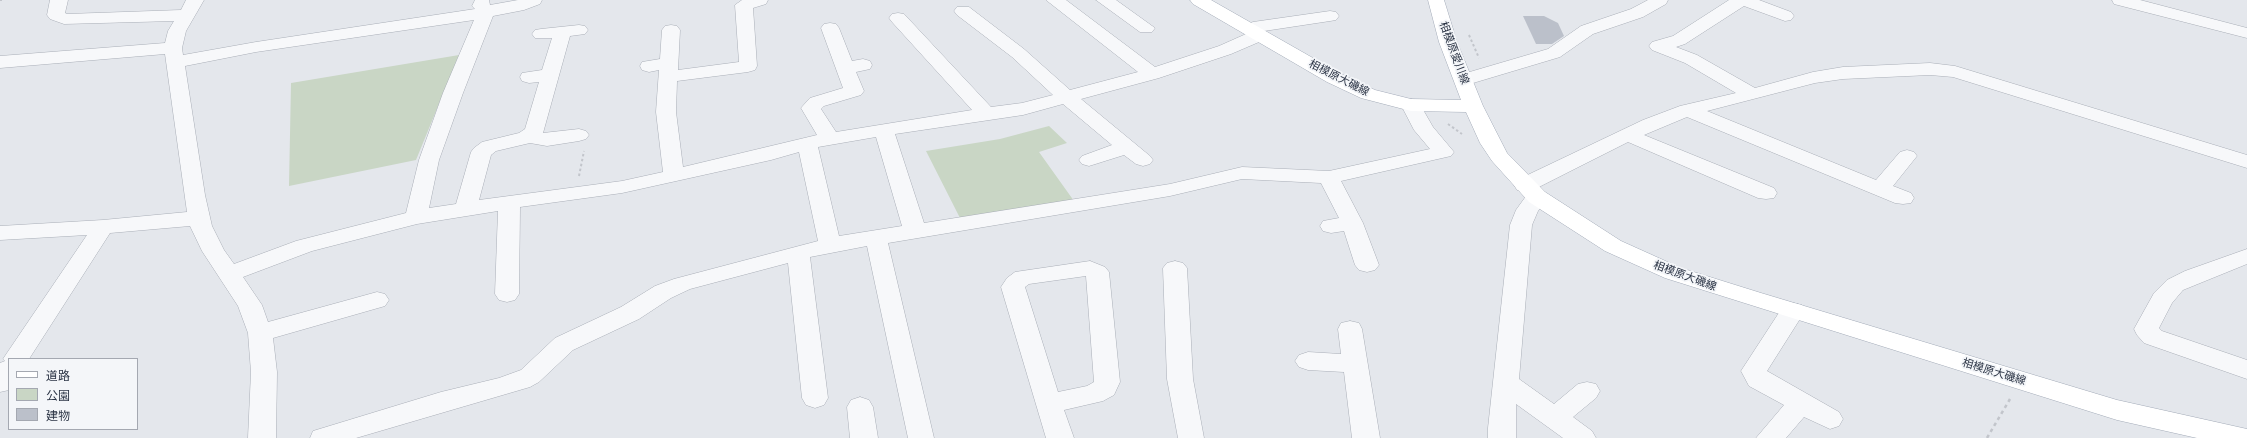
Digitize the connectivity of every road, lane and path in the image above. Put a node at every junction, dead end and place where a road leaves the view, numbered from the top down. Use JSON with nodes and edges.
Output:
{"nodes":[{"id":1,"x":59,"y":0,"type":"edge"},
{"id":2,"x":534,"y":0,"type":"edge"},
{"id":3,"x":760,"y":0,"type":"edge"},
{"id":4,"x":1198,"y":0,"type":"edge"},
{"id":5,"x":1436,"y":0,"type":"edge"},
{"id":6,"x":1660,"y":0,"type":"edge"},
{"id":7,"x":1741,"y":0,"type":"edge"},
{"id":8,"x":1744,"y":0,"type":"edge"},
{"id":9,"x":2120,"y":0,"type":"edge"},
{"id":10,"x":1054,"y":4,"type":"edge"},
{"id":11,"x":1103,"y":4,"type":"edge"},
{"id":12,"x":190,"y":7,"type":"edge"},
{"id":13,"x":484,"y":7,"type":"edge"},
{"id":14,"x":963,"y":10,"type":"dead end"},
{"id":15,"x":1330,"y":16,"type":"dead end"},
{"id":16,"x":1785,"y":16,"type":"dead end"},
{"id":17,"x":909,"y":22,"type":"dead end"},
{"id":18,"x":1146,"y":28,"type":"dead end"},
{"id":19,"x":671,"y":30,"type":"dead end"},
{"id":20,"x":837,"y":31,"type":"dead end"},
{"id":21,"x":1255,"y":32,"type":"junction"},
{"id":22,"x":1468,"y":33,"type":"dead end"},
{"id":23,"x":2247,"y":33,"type":"edge"},
{"id":24,"x":541,"y":34,"type":"dead end"},
{"id":25,"x":175,"y":55,"type":"junction"},
{"id":26,"x":3,"y":66,"type":"edge"},
{"id":27,"x":649,"y":66,"type":"dead end"},
{"id":28,"x":670,"y":70,"type":"junction"},
{"id":29,"x":1152,"y":74,"type":"junction"},
{"id":30,"x":1484,"y":74,"type":"junction"},
{"id":31,"x":550,"y":75,"type":"junction"},
{"id":32,"x":528,"y":77,"type":"dead end"},
{"id":33,"x":1463,"y":80,"type":"junction"},
{"id":34,"x":1753,"y":95,"type":"junction"},
{"id":35,"x":1066,"y":97,"type":"junction"},
{"id":36,"x":1411,"y":104,"type":"junction"},
{"id":37,"x":1473,"y":106,"type":"junction"},
{"id":38,"x":1686,"y":110,"type":"junction"},
{"id":39,"x":985,"y":114,"type":"junction"},
{"id":40,"x":884,"y":130,"type":"junction"},
{"id":41,"x":579,"y":135,"type":"joint"},
{"id":42,"x":1628,"y":135,"type":"junction"},
{"id":43,"x":530,"y":137,"type":"junction"},
{"id":44,"x":817,"y":141,"type":"junction"},
{"id":45,"x":1126,"y":147,"type":"junction"},
{"id":46,"x":1907,"y":156,"type":"dead end"},
{"id":47,"x":1089,"y":160,"type":"dead end"},
{"id":48,"x":1143,"y":160,"type":"dead end"},
{"id":49,"x":2247,"y":162,"type":"edge"},
{"id":50,"x":674,"y":175,"type":"junction"},
{"id":51,"x":1329,"y":176,"type":"junction"},
{"id":52,"x":1880,"y":189,"type":"junction"},
{"id":53,"x":1531,"y":191,"type":"junction"},
{"id":54,"x":1766,"y":193,"type":"dead end"},
{"id":55,"x":576,"y":194,"type":"junction"},
{"id":56,"x":1903,"y":198,"type":"dead end"},
{"id":57,"x":509,"y":202,"type":"junction"},
{"id":58,"x":466,"y":208,"type":"junction"},
{"id":59,"x":416,"y":217,"type":"junction"},
{"id":60,"x":198,"y":218,"type":"junction"},
{"id":61,"x":103,"y":227,"type":"junction"},
{"id":62,"x":915,"y":231,"type":"junction"},
{"id":63,"x":0,"y":233,"type":"edge"},
{"id":64,"x":876,"y":238,"type":"junction"},
{"id":65,"x":830,"y":246,"type":"junction"},
{"id":66,"x":798,"y":254,"type":"junction"},
{"id":67,"x":2247,"y":256,"type":"edge"},
{"id":68,"x":1367,"y":265,"type":"dead end"},
{"id":69,"x":1175,"y":268,"type":"dead end"},
{"id":70,"x":230,"y":274,"type":"junction"},
{"id":71,"x":507,"y":294,"type":"dead end"},
{"id":72,"x":377,"y":300,"type":"dead end"},
{"id":73,"x":1793,"y":311,"type":"junction"},
{"id":74,"x":1350,"y":330,"type":"dead end"},
{"id":75,"x":260,"y":333,"type":"junction"},
{"id":76,"x":17,"y":358,"type":"edge"},
{"id":77,"x":1308,"y":360,"type":"dead end"},
{"id":78,"x":1355,"y":364,"type":"junction"},
{"id":79,"x":2247,"y":370,"type":"edge"},
{"id":80,"x":8,"y":371,"type":"edge"},
{"id":81,"x":0,"y":383,"type":"edge"},
{"id":82,"x":1506,"y":383,"type":"junction"},
{"id":83,"x":1587,"y":391,"type":"dead end"},
{"id":84,"x":2012,"y":395,"type":"dead end"},
{"id":85,"x":815,"y":398,"type":"dead end"},
{"id":86,"x":1801,"y":402,"type":"junction"},
{"id":87,"x":1049,"y":404,"type":"junction"},
{"id":88,"x":860,"y":407,"type":"dead end"},
{"id":89,"x":1554,"y":418,"type":"junction"},
{"id":90,"x":1830,"y":419,"type":"dead end"},
{"id":91,"x":262,"y":438,"type":"edge"},
{"id":92,"x":323,"y":438,"type":"edge"},
{"id":93,"x":864,"y":438,"type":"edge"},
{"id":94,"x":921,"y":438,"type":"edge"},
{"id":95,"x":1060,"y":438,"type":"edge"},
{"id":96,"x":1191,"y":438,"type":"edge"},
{"id":97,"x":1366,"y":438,"type":"edge"},
{"id":98,"x":1502,"y":438,"type":"edge"},
{"id":99,"x":1582,"y":438,"type":"edge"},
{"id":100,"x":1770,"y":438,"type":"edge"},
{"id":101,"x":1987,"y":438,"type":"edge"},
{"id":102,"x":2242,"y":438,"type":"edge"}],
"edges":[{"from":1,"to":12,"type":"street"},
{"from":2,"to":13,"type":"street"},
{"from":3,"to":28,"type":"street"},
{"from":4,"to":21,"type":"main road","name":"相模原大磯線"},
{"from":5,"to":33,"type":"main road","name":"相模原愛川線"},
{"from":6,"to":30,"type":"street"},
{"from":7,"to":34,"type":"street"},
{"from":8,"to":16,"type":"street"},
{"from":9,"to":23,"type":"street"},
{"from":10,"to":29,"type":"street"},
{"from":11,"to":18,"type":"street"},
{"from":12,"to":25,"type":"street"},
{"from":13,"to":25,"type":"street"},
{"from":13,"to":59,"type":"street"},
{"from":14,"to":35,"type":"street"},
{"from":15,"to":21,"type":"street"},
{"from":17,"to":39,"type":"street"},
{"from":19,"to":28,"type":"street"},
{"from":20,"to":44,"type":"street"},
{"from":21,"to":29,"type":"street"},
{"from":21,"to":36,"type":"main road","name":"相模原大磯線"},
{"from":22,"to":30,"type":"path"},
{"from":24,"to":31,"type":"street"},
{"from":25,"to":26,"type":"street"},
{"from":25,"to":60,"type":"street"},
{"from":27,"to":28,"type":"street"},
{"from":28,"to":50,"type":"street"},
{"from":29,"to":35,"type":"street"},
{"from":30,"to":33,"type":"street"},
{"from":31,"to":32,"type":"street"},
{"from":31,"to":43,"type":"street"},
{"from":33,"to":37,"type":"main road","name":"相模原愛川線"},
{"from":34,"to":38,"type":"street"},
{"from":34,"to":49,"type":"street"},
{"from":35,"to":39,"type":"street"},
{"from":35,"to":45,"type":"street"},
{"from":36,"to":37,"type":"main road","name":"相模原大磯線"},
{"from":36,"to":51,"type":"street"},
{"from":37,"to":53,"type":"main road","name":"相模原大磯線"},
{"from":38,"to":42,"type":"street"},
{"from":38,"to":52,"type":"street"},
{"from":39,"to":40,"type":"street"},
{"from":40,"to":44,"type":"street"},
{"from":40,"to":62,"type":"street"},
{"from":41,"to":43,"type":"street"},
{"from":41,"to":55,"type":"path"},
{"from":42,"to":53,"type":"street"},
{"from":42,"to":54,"type":"street"},
{"from":43,"to":58,"type":"street"},
{"from":44,"to":50,"type":"street"},
{"from":44,"to":65,"type":"street"},
{"from":45,"to":47,"type":"street"},
{"from":45,"to":48,"type":"street"},
{"from":46,"to":52,"type":"street"},
{"from":50,"to":55,"type":"street"},
{"from":51,"to":62,"type":"street"},
{"from":51,"to":68,"type":"street"},
{"from":52,"to":56,"type":"street"},
{"from":53,"to":73,"type":"main road","name":"相模原大磯線"},
{"from":53,"to":82,"type":"street"},
{"from":55,"to":57,"type":"street"},
{"from":57,"to":58,"type":"street"},
{"from":57,"to":71,"type":"street"},
{"from":58,"to":59,"type":"street"},
{"from":59,"to":70,"type":"street"},
{"from":60,"to":61,"type":"street"},
{"from":60,"to":70,"type":"street"},
{"from":61,"to":63,"type":"street"},
{"from":61,"to":76,"type":"street"},
{"from":62,"to":64,"type":"street"},
{"from":64,"to":65,"type":"street"},
{"from":64,"to":94,"type":"street"},
{"from":65,"to":66,"type":"street"},
{"from":66,"to":85,"type":"street"},
{"from":66,"to":92,"type":"street"},
{"from":67,"to":79,"type":"street"},
{"from":69,"to":96,"type":"street"},
{"from":70,"to":75,"type":"street"},
{"from":72,"to":75,"type":"street"},
{"from":73,"to":86,"type":"street"},
{"from":73,"to":102,"type":"main road","name":"相模原大磯線"},
{"from":74,"to":78,"type":"street"},
{"from":75,"to":91,"type":"street"},
{"from":77,"to":78,"type":"street"},
{"from":78,"to":97,"type":"street"},
{"from":80,"to":81,"type":"street"},
{"from":82,"to":89,"type":"street"},
{"from":82,"to":98,"type":"street"},
{"from":83,"to":89,"type":"street"},
{"from":84,"to":101,"type":"path"},
{"from":86,"to":90,"type":"street"},
{"from":86,"to":100,"type":"street"},
{"from":87,"to":87,"type":"street"},
{"from":87,"to":95,"type":"street"},
{"from":88,"to":93,"type":"street"},
{"from":89,"to":99,"type":"street"}]}
